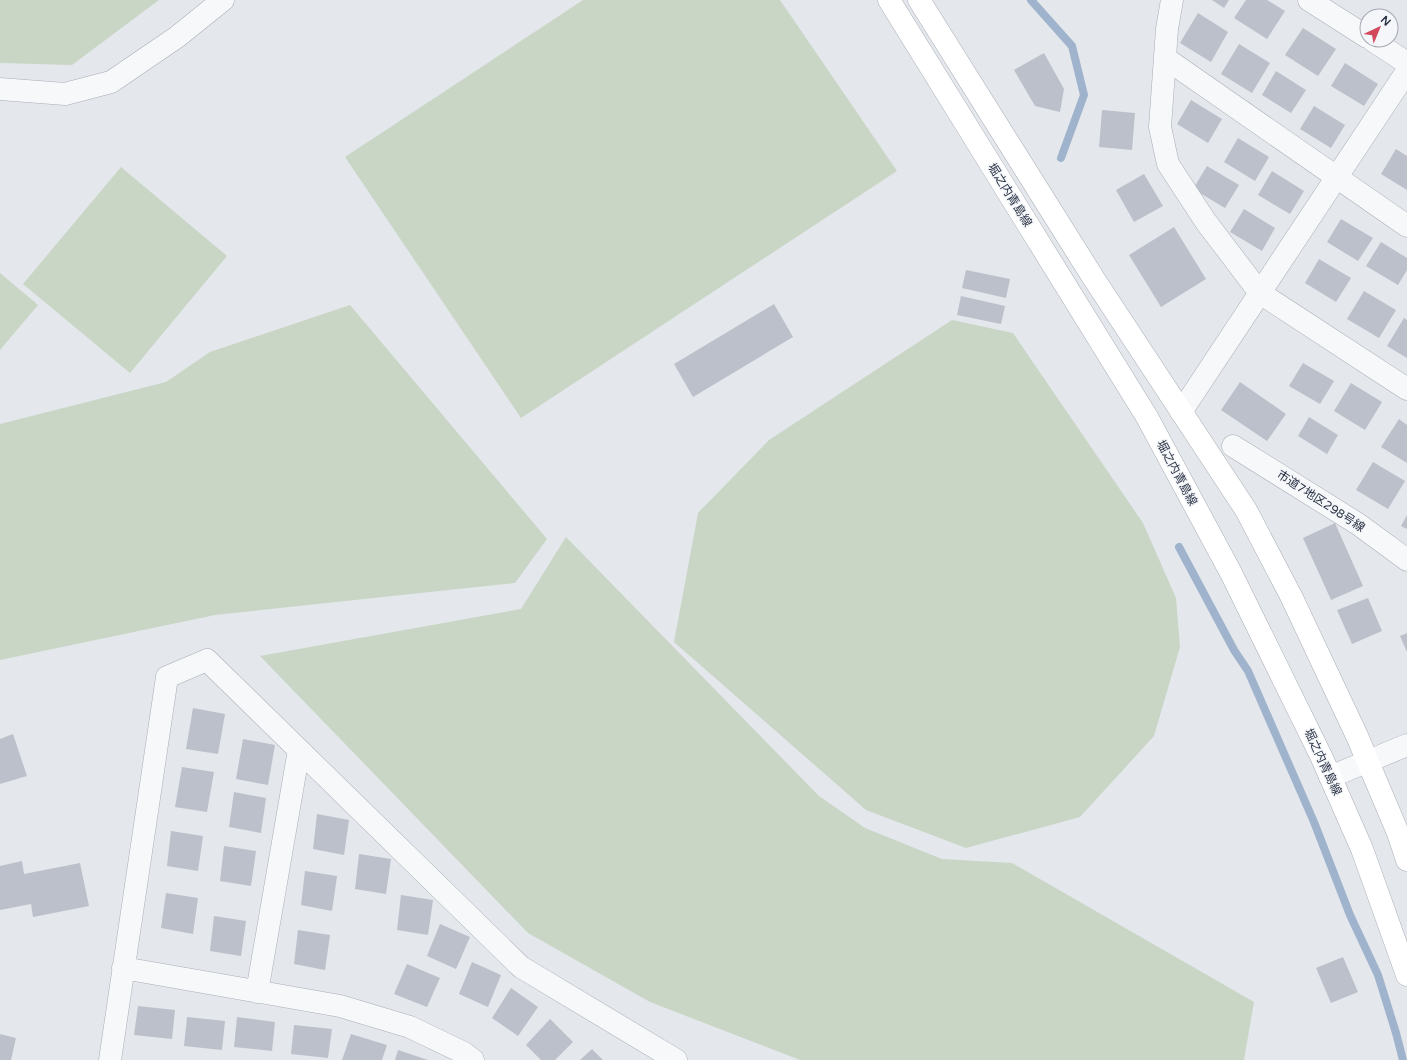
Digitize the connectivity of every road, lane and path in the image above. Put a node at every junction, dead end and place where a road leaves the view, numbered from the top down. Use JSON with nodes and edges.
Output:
{"nodes":[{"id":1,"x":223,"y":0,"type":"edge"},
{"id":2,"x":889,"y":0,"type":"edge"},
{"id":3,"x":919,"y":0,"type":"edge"},
{"id":4,"x":1172,"y":0,"type":"edge"},
{"id":5,"x":1309,"y":0,"type":"edge"},
{"id":6,"x":1359,"y":32,"type":"edge"},
{"id":7,"x":1385,"y":48,"type":"edge"},
{"id":8,"x":1165,"y":58,"type":"junction"},
{"id":9,"x":1407,"y":62,"type":"edge"},
{"id":10,"x":1407,"y":71,"type":"edge"},
{"id":11,"x":0,"y":89,"type":"edge"},
{"id":12,"x":1336,"y":178,"type":"junction"},
{"id":13,"x":1407,"y":226,"type":"edge"},
{"id":14,"x":1260,"y":293,"type":"junction"},
{"id":15,"x":1407,"y":390,"type":"edge"},
{"id":16,"x":1181,"y":412,"type":"junction"},
{"id":17,"x":1233,"y":446,"type":"dead end"},
{"id":18,"x":1407,"y":560,"type":"edge"},
{"id":19,"x":1407,"y":745,"type":"edge"},
{"id":20,"x":299,"y":750,"type":"junction"},
{"id":21,"x":1369,"y":761,"type":"junction"},
{"id":22,"x":1330,"y":777,"type":"junction"},
{"id":23,"x":1407,"y":860,"type":"edge"},
{"id":24,"x":123,"y":968,"type":"junction"},
{"id":25,"x":1407,"y":975,"type":"edge"},
{"id":26,"x":257,"y":992,"type":"junction"},
{"id":27,"x":110,"y":1060,"type":"edge"},
{"id":28,"x":473,"y":1060,"type":"edge"},
{"id":29,"x":676,"y":1060,"type":"edge"}],
"edges":[{"from":1,"to":11,"type":"street"},
{"from":2,"to":22,"type":"main road","name":"堀之内青島線"},
{"from":3,"to":16,"type":"main road"},
{"from":4,"to":8,"type":"street"},
{"from":5,"to":6,"type":"street"},
{"from":7,"to":9,"type":"street"},
{"from":8,"to":12,"type":"street"},
{"from":8,"to":14,"type":"street"},
{"from":10,"to":12,"type":"street"},
{"from":12,"to":13,"type":"street"},
{"from":12,"to":14,"type":"street"},
{"from":14,"to":15,"type":"street"},
{"from":14,"to":16,"type":"street"},
{"from":16,"to":21,"type":"main road"},
{"from":17,"to":18,"type":"street","name":"市道7地区298号線"},
{"from":19,"to":21,"type":"street"},
{"from":20,"to":24,"type":"street"},
{"from":20,"to":26,"type":"street"},
{"from":20,"to":29,"type":"street"},
{"from":21,"to":22,"type":"street"},
{"from":21,"to":23,"type":"main road"},
{"from":22,"to":25,"type":"main road","name":"堀之内青島線"},
{"from":24,"to":26,"type":"street"},
{"from":24,"to":27,"type":"street"},
{"from":26,"to":28,"type":"street"}]}
